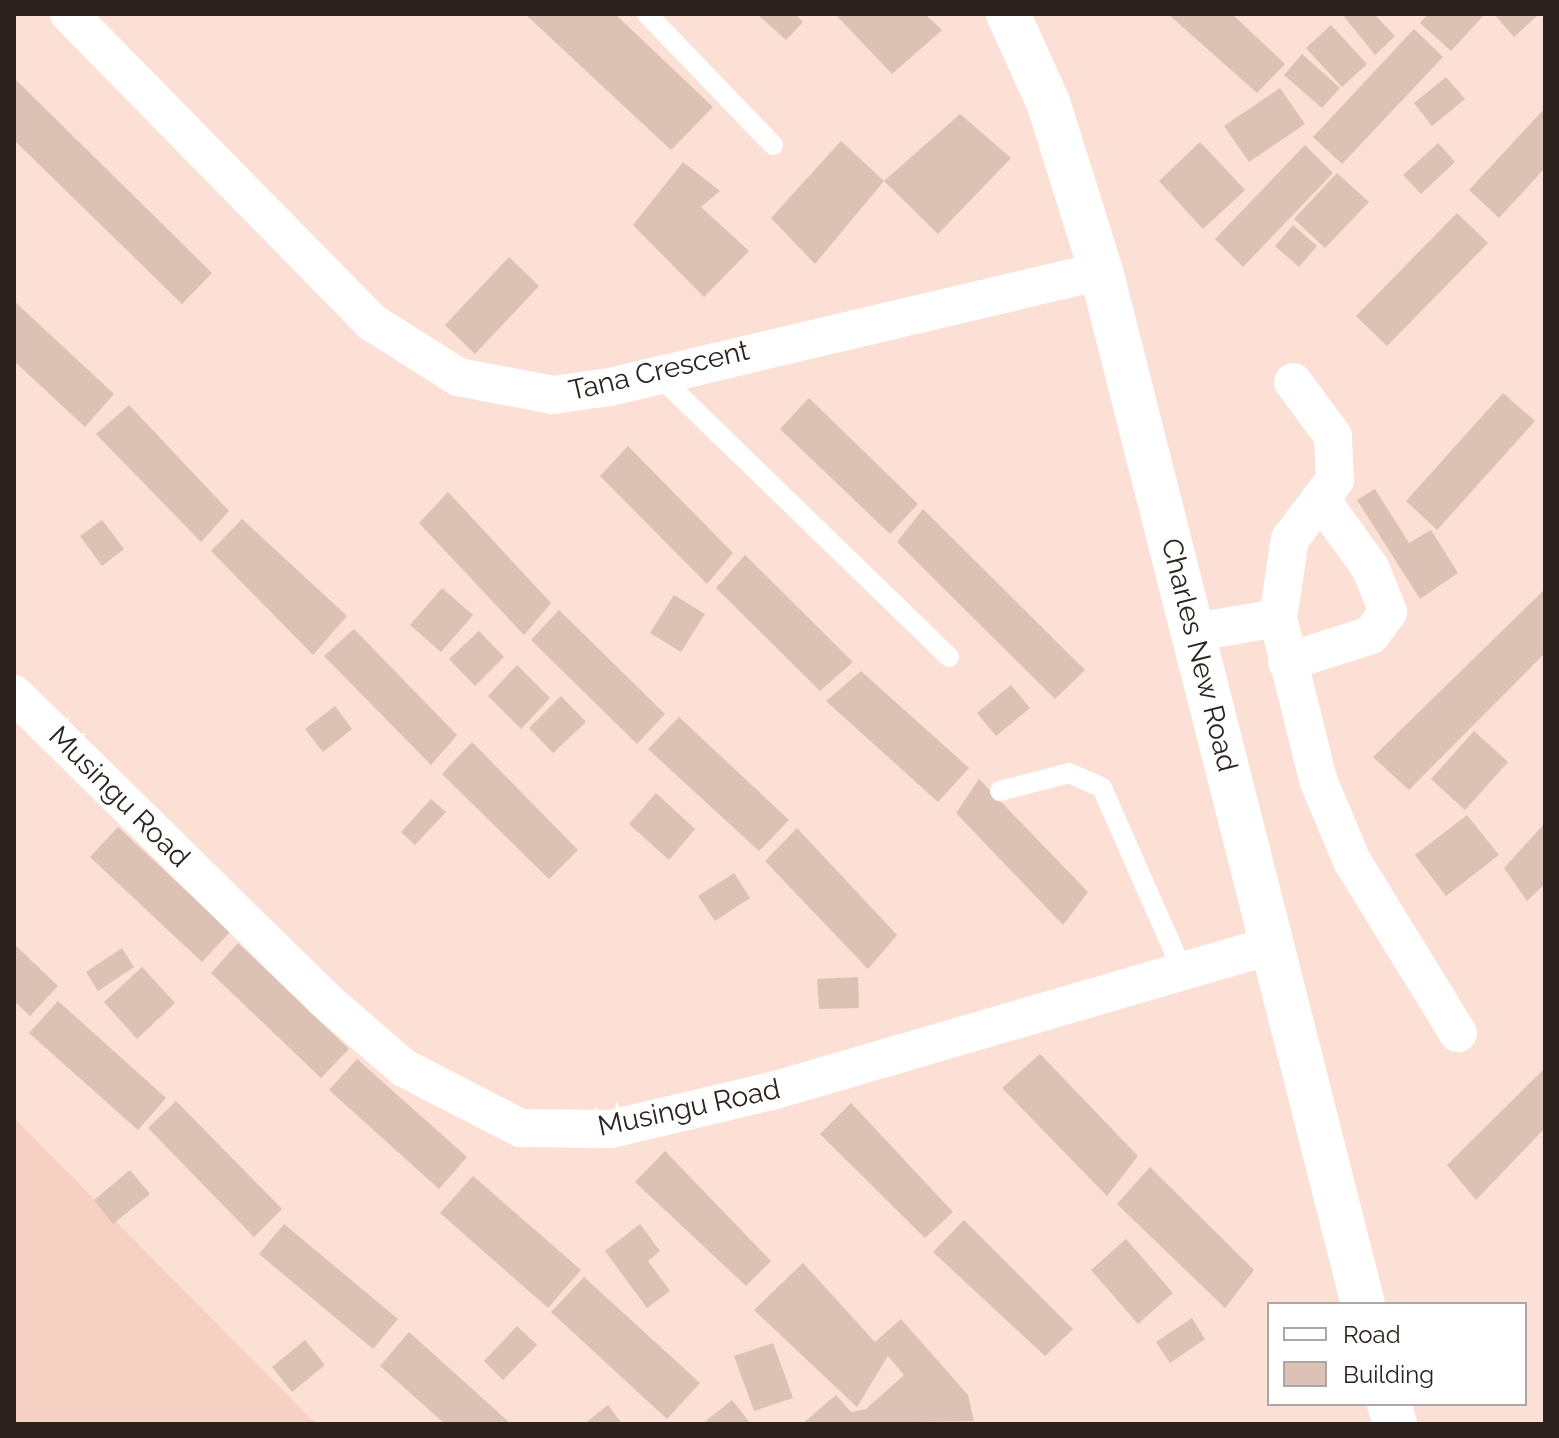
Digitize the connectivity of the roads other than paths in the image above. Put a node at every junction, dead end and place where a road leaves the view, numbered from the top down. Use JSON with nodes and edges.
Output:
{"nodes":[{"id":1,"x":69,"y":14,"type":"edge"},
{"id":2,"x":647,"y":14,"type":"edge"},
{"id":3,"x":1008,"y":14,"type":"edge"},
{"id":4,"x":773,"y":145,"type":"dead end"},
{"id":5,"x":1101,"y":271,"type":"junction"},
{"id":6,"x":656,"y":373,"type":"junction"},
{"id":7,"x":1293,"y":382,"type":"dead end"},
{"id":8,"x":1320,"y":498,"type":"junction"},
{"id":9,"x":1278,"y":618,"type":"junction"},
{"id":10,"x":1195,"y":632,"type":"junction"},
{"id":11,"x":949,"y":657,"type":"dead end"},
{"id":12,"x":1287,"y":662,"type":"junction"},
{"id":13,"x":14,"y":694,"type":"edge"},
{"id":14,"x":1000,"y":791,"type":"dead end"},
{"id":15,"x":1269,"y":946,"type":"junction"},
{"id":16,"x":1183,"y":972,"type":"junction"},
{"id":17,"x":1458,"y":1033,"type":"dead end"},
{"id":18,"x":1362,"y":1302,"type":"edge"}],
"edges":[{"from":1,"to":6,"type":"street","name":"Tana Crescent"},
{"from":2,"to":4,"type":"lane"},
{"from":3,"to":5,"type":"street","name":"Charles New Road"},
{"from":5,"to":6,"type":"street","name":"Tana Crescent"},
{"from":5,"to":10,"type":"street","name":"Charles New Road"},
{"from":6,"to":11,"type":"lane"},
{"from":7,"to":8,"type":"street"},
{"from":8,"to":9,"type":"street"},
{"from":8,"to":12,"type":"street"},
{"from":9,"to":10,"type":"street"},
{"from":9,"to":12,"type":"street"},
{"from":10,"to":15,"type":"street","name":"Charles New Road"},
{"from":12,"to":17,"type":"street"},
{"from":13,"to":16,"type":"street","name":"Musingu Road"},
{"from":14,"to":16,"type":"lane"},
{"from":15,"to":16,"type":"street","name":"Musingu Road"},
{"from":15,"to":18,"type":"street","name":"Charles New Road"}]}
